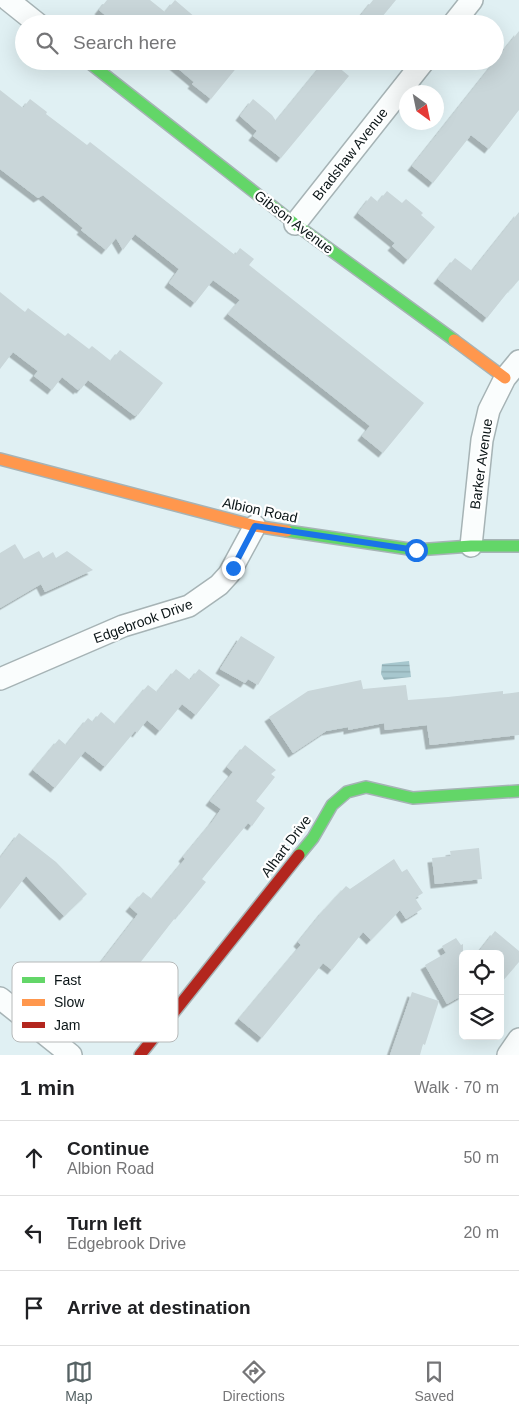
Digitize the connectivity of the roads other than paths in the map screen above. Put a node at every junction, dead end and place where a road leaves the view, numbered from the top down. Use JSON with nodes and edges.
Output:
{"nodes":[{"id":1,"x":8,"y":0,"type":"edge"},
{"id":2,"x":472,"y":0,"type":"edge"},
{"id":3,"x":27,"y":15,"type":"edge"},
{"id":4,"x":460,"y":15,"type":"edge"},
{"id":5,"x":98,"y":70,"type":"edge"},
{"id":6,"x":417,"y":70,"type":"edge"},
{"id":7,"x":295,"y":224,"type":"junction"},
{"id":8,"x":519,"y":361,"type":"edge"},
{"id":9,"x":505,"y":378,"type":"junction"},
{"id":10,"x":0,"y":459,"type":"edge"},
{"id":11,"x":255,"y":526,"type":"junction"},
{"id":12,"x":471,"y":546,"type":"junction"},
{"id":13,"x":519,"y":546,"type":"edge"},
{"id":14,"x":0,"y":679,"type":"edge"},
{"id":15,"x":519,"y":791,"type":"edge"},
{"id":16,"x":0,"y":998,"type":"edge"},
{"id":17,"x":178,"y":1007,"type":"edge"},
{"id":18,"x":12,"y":1008,"type":"edge"},
{"id":19,"x":519,"y":1039,"type":"edge"},
{"id":20,"x":55,"y":1042,"type":"edge"},
{"id":21,"x":150,"y":1042,"type":"edge"},
{"id":22,"x":71,"y":1055,"type":"edge"},
{"id":23,"x":140,"y":1055,"type":"edge"},
{"id":24,"x":508,"y":1055,"type":"edge"}],
"edges":[{"from":1,"to":3,"type":"street"},
{"from":2,"to":4,"type":"street"},
{"from":5,"to":7,"type":"street","name":"Gibson Avenue"},
{"from":6,"to":7,"type":"street","name":"Bradshaw Avenue"},
{"from":7,"to":9,"type":"street","name":"Gibson Avenue"},
{"from":8,"to":9,"type":"street","name":"Barker Avenue"},
{"from":9,"to":12,"type":"street","name":"Barker Avenue"},
{"from":10,"to":11,"type":"street","name":"Albion Road"},
{"from":11,"to":12,"type":"street","name":"Albion Road"},
{"from":11,"to":14,"type":"street","name":"Edgebrook Drive"},
{"from":12,"to":13,"type":"street","name":"Albion Road"},
{"from":15,"to":17,"type":"street","name":"Alhart Drive"},
{"from":16,"to":18,"type":"street"},
{"from":19,"to":24,"type":"street"},
{"from":20,"to":22,"type":"street"},
{"from":21,"to":23,"type":"street","name":"Alhart Drive"}]}
